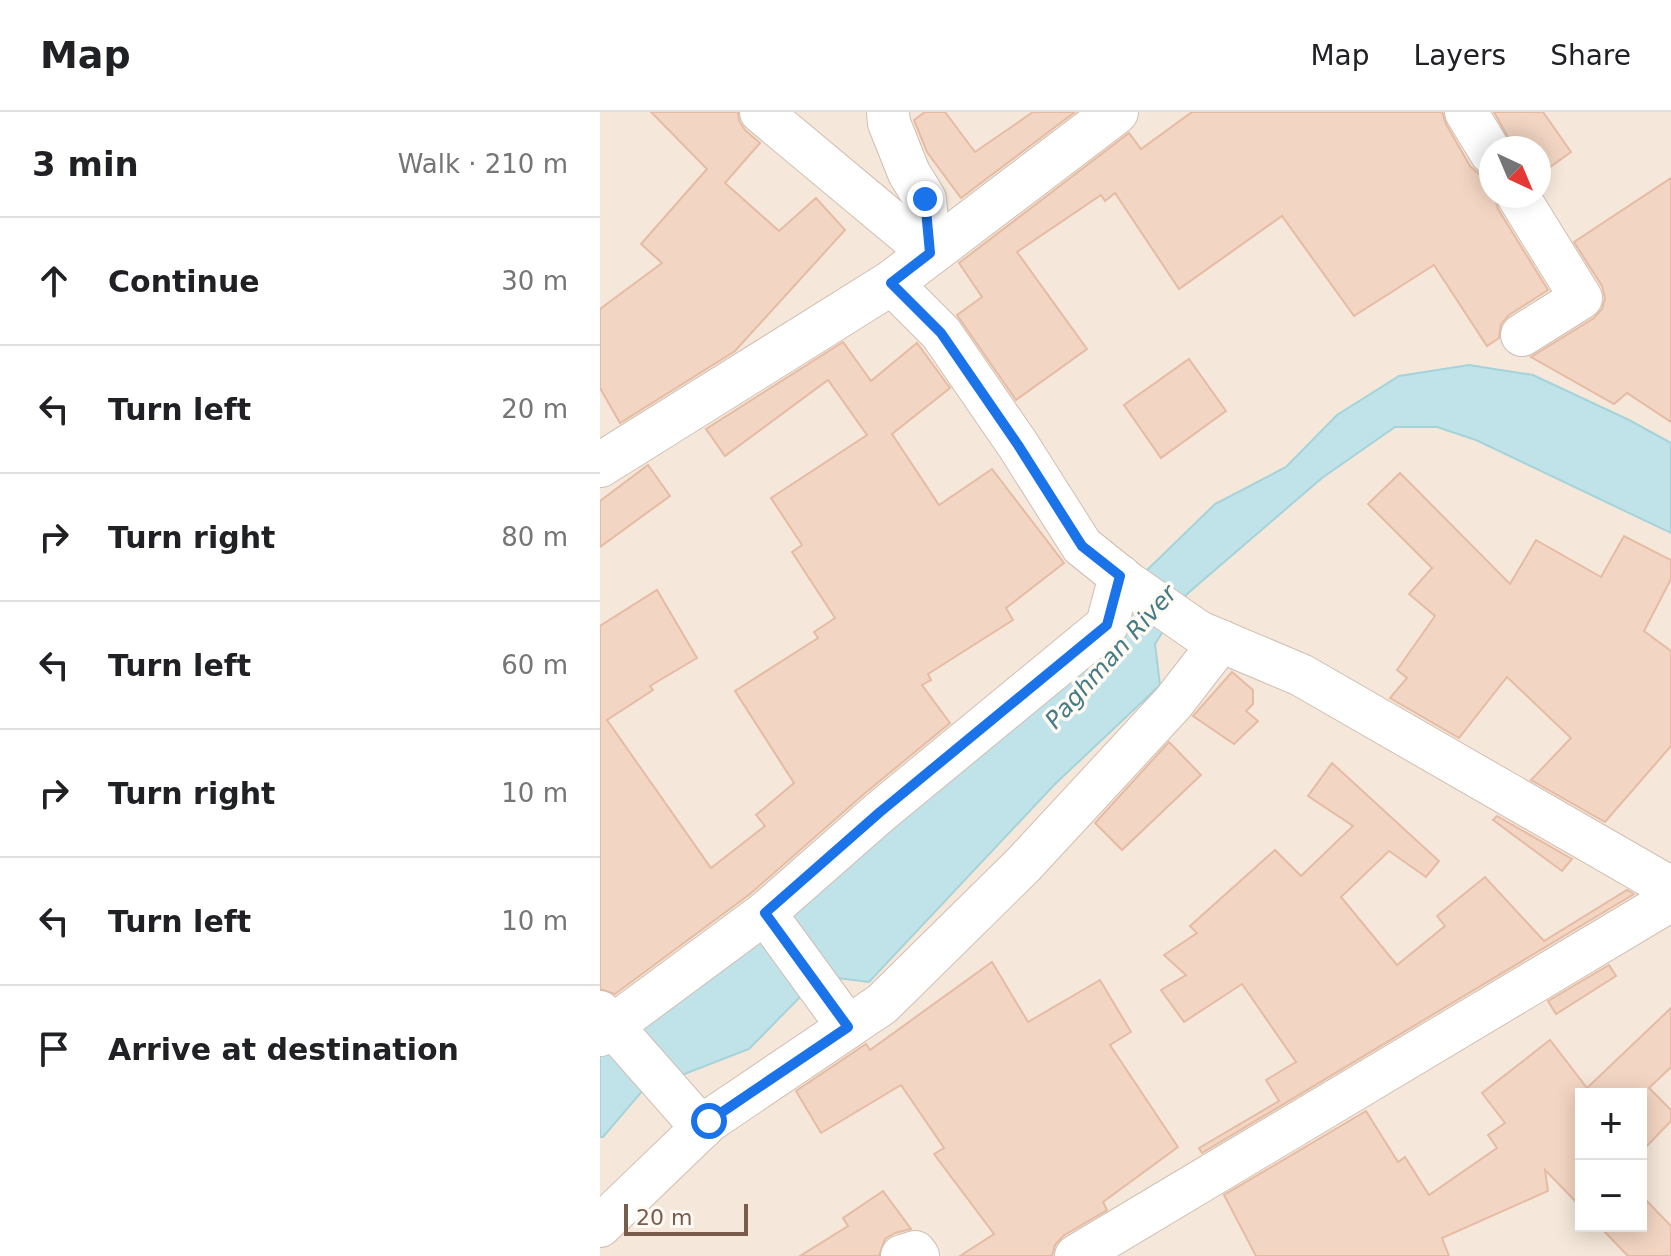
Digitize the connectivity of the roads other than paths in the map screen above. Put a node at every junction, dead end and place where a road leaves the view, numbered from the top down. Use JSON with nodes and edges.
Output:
{"nodes":[{"id":1,"x":761,"y":112,"type":"edge"},
{"id":2,"x":888,"y":112,"type":"edge"},
{"id":3,"x":1116,"y":112,"type":"edge"},
{"id":4,"x":1466,"y":112,"type":"edge"},
{"id":5,"x":1481,"y":136,"type":"edge"},
{"id":6,"x":1525,"y":208,"type":"edge"},
{"id":7,"x":930,"y":253,"type":"junction"},
{"id":8,"x":891,"y":283,"type":"junction"},
{"id":9,"x":1522,"y":335,"type":"dead end"},
{"id":10,"x":600,"y":465,"type":"edge"},
{"id":11,"x":1124,"y":580,"type":"junction"},
{"id":12,"x":1210,"y":636,"type":"junction"},
{"id":13,"x":1671,"y":888,"type":"edge"},
{"id":14,"x":1671,"y":900,"type":"edge"},
{"id":15,"x":765,"y":913,"type":"junction"},
{"id":16,"x":842,"y":1017,"type":"junction"},
{"id":17,"x":604,"y":1025,"type":"edge"},
{"id":18,"x":692,"y":1116,"type":"junction"},
{"id":19,"x":600,"y":1226,"type":"edge"},
{"id":20,"x":902,"y":1256,"type":"edge"},
{"id":21,"x":918,"y":1256,"type":"edge"},
{"id":22,"x":1076,"y":1256,"type":"edge"}],
"edges":[{"from":1,"to":7,"type":"street"},
{"from":2,"to":7,"type":"street"},
{"from":3,"to":7,"type":"street"},
{"from":4,"to":5,"type":"street"},
{"from":6,"to":9,"type":"street"},
{"from":7,"to":8,"type":"street"},
{"from":8,"to":10,"type":"street"},
{"from":8,"to":11,"type":"street"},
{"from":11,"to":12,"type":"street"},
{"from":11,"to":15,"type":"street"},
{"from":12,"to":13,"type":"street"},
{"from":12,"to":16,"type":"street"},
{"from":14,"to":22,"type":"street"},
{"from":15,"to":16,"type":"street"},
{"from":15,"to":17,"type":"street"},
{"from":16,"to":18,"type":"street"},
{"from":17,"to":18,"type":"street"},
{"from":18,"to":19,"type":"street"},
{"from":20,"to":21,"type":"street"}]}
